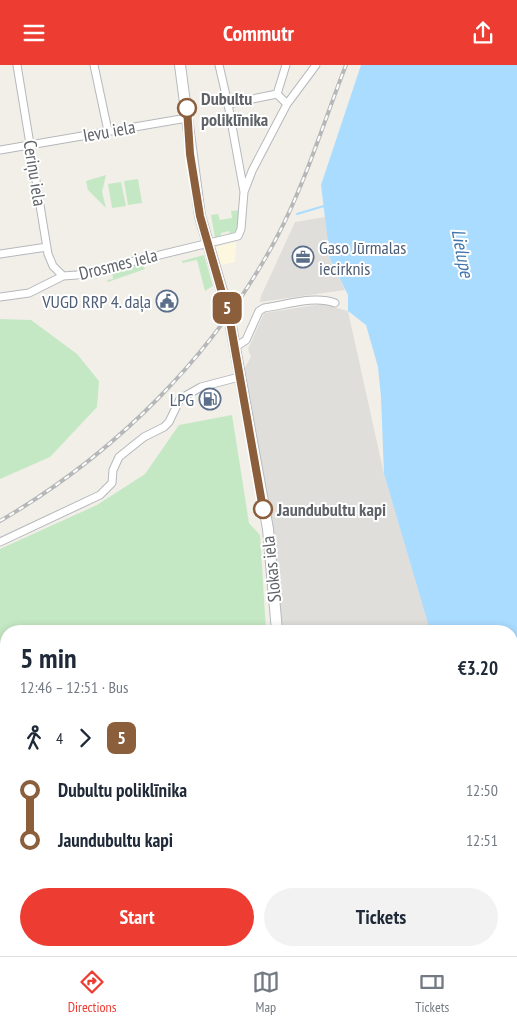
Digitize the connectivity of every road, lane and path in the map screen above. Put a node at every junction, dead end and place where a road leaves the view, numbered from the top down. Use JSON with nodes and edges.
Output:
{"nodes":[{"id":1,"x":17,"y":65,"type":"edge"},
{"id":2,"x":94,"y":65,"type":"edge"},
{"id":3,"x":180,"y":65,"type":"edge"},
{"id":4,"x":219,"y":65,"type":"edge"},
{"id":5,"x":286,"y":65,"type":"edge"},
{"id":6,"x":316,"y":65,"type":"edge"},
{"id":7,"x":277,"y":95,"type":"junction"},
{"id":8,"x":228,"y":104,"type":"junction"},
{"id":9,"x":287,"y":104,"type":"junction"},
{"id":10,"x":187,"y":118,"type":"junction"},
{"id":11,"x":108,"y":131,"type":"junction"},
{"id":12,"x":30,"y":145,"type":"junction"},
{"id":13,"x":0,"y":150,"type":"edge"},
{"id":14,"x":244,"y":192,"type":"junction"},
{"id":15,"x":207,"y":243,"type":"junction"},
{"id":16,"x":47,"y":247,"type":"junction"},
{"id":17,"x":0,"y":254,"type":"edge"},
{"id":18,"x":63,"y":276,"type":"junction"},
{"id":19,"x":0,"y":297,"type":"edge"},
{"id":20,"x":335,"y":303,"type":"dead end"},
{"id":21,"x":234,"y":348,"type":"junction"},
{"id":22,"x":239,"y":377,"type":"junction"},
{"id":23,"x":0,"y":542,"type":"edge"},
{"id":24,"x":277,"y":625,"type":"edge"}],
"edges":[{"from":1,"to":12,"type":"street","name":"Ceriņu iela"},
{"from":2,"to":11,"type":"street"},
{"from":3,"to":10,"type":"main road","name":"Slokas iela"},
{"from":4,"to":8,"type":"street"},
{"from":5,"to":7,"type":"street"},
{"from":6,"to":9,"type":"street"},
{"from":7,"to":8,"type":"street"},
{"from":7,"to":9,"type":"street"},
{"from":8,"to":14,"type":"street"},
{"from":9,"to":14,"type":"street"},
{"from":10,"to":11,"type":"street","name":"Ievu iela"},
{"from":10,"to":15,"type":"main road","name":"Slokas iela"},
{"from":11,"to":12,"type":"street","name":"Ievu iela"},
{"from":12,"to":13,"type":"street","name":"Ievu iela"},
{"from":12,"to":16,"type":"street","name":"Ceriņu iela"},
{"from":14,"to":15,"type":"street","name":"Drosmes iela"},
{"from":15,"to":18,"type":"street","name":"Drosmes iela"},
{"from":15,"to":21,"type":"main road","name":"Slokas iela"},
{"from":16,"to":17,"type":"street"},
{"from":16,"to":18,"type":"street","name":"Ceriņu iela"},
{"from":18,"to":19,"type":"street","name":"Drosmes iela"},
{"from":20,"to":21,"type":"street"},
{"from":21,"to":22,"type":"main road","name":"Slokas iela"},
{"from":22,"to":23,"type":"street"},
{"from":22,"to":24,"type":"main road","name":"Slokas iela"}]}
